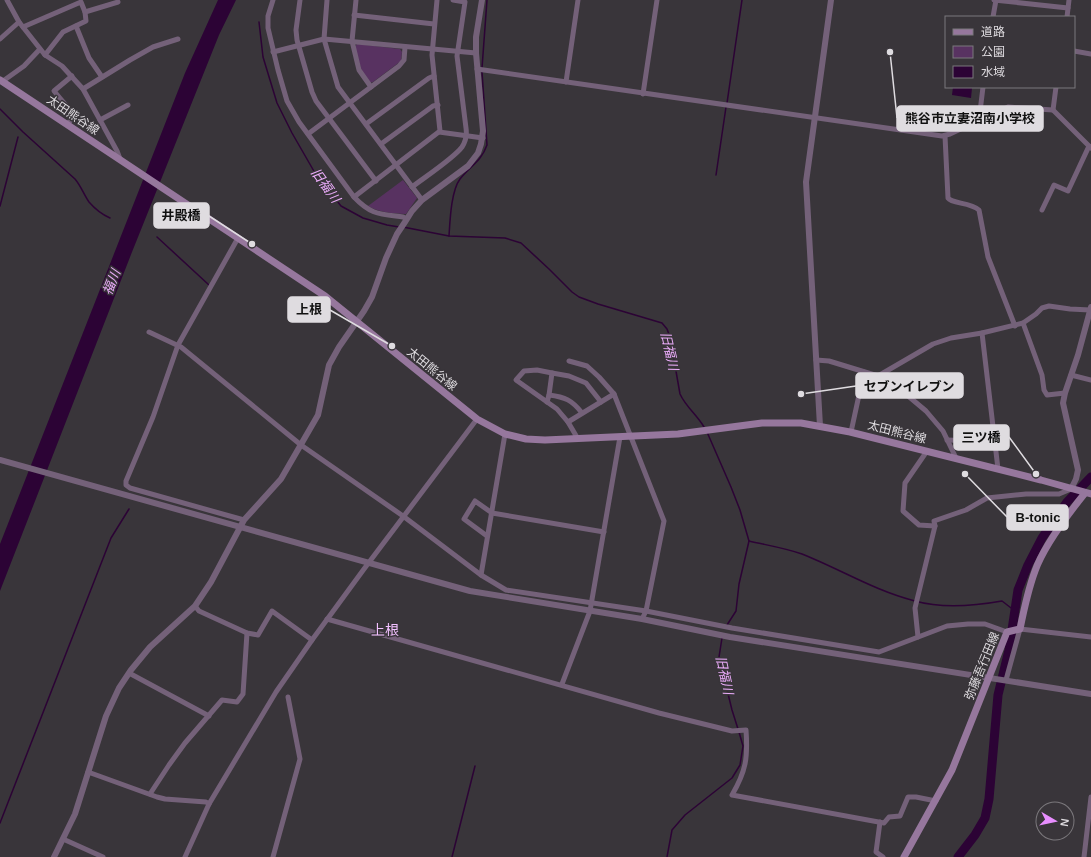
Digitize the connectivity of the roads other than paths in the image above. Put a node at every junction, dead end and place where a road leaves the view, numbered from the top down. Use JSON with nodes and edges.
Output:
{"nodes":[{"id":1,"x":7,"y":0,"type":"edge"},
{"id":2,"x":273,"y":0,"type":"edge"},
{"id":3,"x":300,"y":0,"type":"edge"},
{"id":4,"x":328,"y":0,"type":"edge"},
{"id":5,"x":356,"y":0,"type":"edge"},
{"id":6,"x":437,"y":0,"type":"edge"},
{"id":7,"x":453,"y":0,"type":"edge"},
{"id":8,"x":482,"y":0,"type":"edge"},
{"id":9,"x":578,"y":0,"type":"edge"},
{"id":10,"x":657,"y":0,"type":"edge"},
{"id":11,"x":832,"y":0,"type":"edge"},
{"id":12,"x":995,"y":0,"type":"edge"},
{"id":13,"x":1069,"y":0,"type":"edge"},
{"id":14,"x":118,"y":2,"type":"dead end"},
{"id":15,"x":1068,"y":8,"type":"junction"},
{"id":16,"x":85,"y":12,"type":"junction"},
{"id":17,"x":354,"y":15,"type":"junction"},
{"id":18,"x":993,"y":16,"type":"edge"},
{"id":19,"x":1066,"y":16,"type":"edge"},
{"id":20,"x":19,"y":22,"type":"junction"},
{"id":21,"x":434,"y":24,"type":"junction"},
{"id":22,"x":76,"y":26,"type":"junction"},
{"id":23,"x":23,"y":27,"type":"junction"},
{"id":24,"x":0,"y":39,"type":"edge"},
{"id":25,"x":178,"y":39,"type":"dead end"},
{"id":26,"x":324,"y":39,"type":"junction"},
{"id":27,"x":352,"y":41,"type":"junction"},
{"id":28,"x":299,"y":45,"type":"junction"},
{"id":29,"x":405,"y":47,"type":"junction"},
{"id":30,"x":40,"y":49,"type":"junction"},
{"id":31,"x":432,"y":50,"type":"junction"},
{"id":32,"x":1075,"y":51,"type":"edge"},
{"id":33,"x":273,"y":52,"type":"junction"},
{"id":34,"x":458,"y":52,"type":"junction"},
{"id":35,"x":476,"y":53,"type":"junction"},
{"id":36,"x":1091,"y":54,"type":"edge"},
{"id":37,"x":45,"y":55,"type":"junction"},
{"id":38,"x":477,"y":69,"type":"junction"},
{"id":39,"x":72,"y":76,"type":"junction"},
{"id":40,"x":434,"y":76,"type":"junction"},
{"id":41,"x":102,"y":77,"type":"junction"},
{"id":42,"x":1,"y":81,"type":"edge"},
{"id":43,"x":566,"y":82,"type":"junction"},
{"id":44,"x":371,"y":87,"type":"junction"},
{"id":45,"x":984,"y":88,"type":"edge"},
{"id":46,"x":1056,"y":88,"type":"edge"},
{"id":47,"x":83,"y":89,"type":"junction"},
{"id":48,"x":644,"y":94,"type":"junction"},
{"id":49,"x":350,"y":102,"type":"junction"},
{"id":50,"x":128,"y":105,"type":"dead end"},
{"id":51,"x":438,"y":105,"type":"junction"},
{"id":52,"x":1053,"y":110,"type":"junction"},
{"id":53,"x":815,"y":117,"type":"junction"},
{"id":54,"x":329,"y":118,"type":"junction"},
{"id":55,"x":100,"y":120,"type":"junction"},
{"id":56,"x":979,"y":120,"type":"junction"},
{"id":57,"x":67,"y":124,"type":"junction"},
{"id":58,"x":366,"y":124,"type":"junction"},
{"id":59,"x":439,"y":132,"type":"junction"},
{"id":60,"x":308,"y":134,"type":"junction"},
{"id":61,"x":466,"y":136,"type":"junction"},
{"id":62,"x":945,"y":136,"type":"junction"},
{"id":63,"x":483,"y":138,"type":"junction"},
{"id":64,"x":381,"y":144,"type":"junction"},
{"id":65,"x":1090,"y":147,"type":"edge"},
{"id":66,"x":120,"y":159,"type":"junction"},
{"id":67,"x":397,"y":166,"type":"junction"},
{"id":68,"x":376,"y":181,"type":"junction"},
{"id":69,"x":412,"y":187,"type":"junction"},
{"id":70,"x":354,"y":197,"type":"junction"},
{"id":71,"x":422,"y":200,"type":"junction"},
{"id":72,"x":1042,"y":210,"type":"dead end"},
{"id":73,"x":406,"y":220,"type":"junction"},
{"id":74,"x":238,"y":238,"type":"junction"},
{"id":75,"x":1090,"y":308,"type":"edge"},
{"id":76,"x":356,"y":322,"type":"junction"},
{"id":77,"x":1023,"y":323,"type":"junction"},
{"id":78,"x":1015,"y":326,"type":"junction"},
{"id":79,"x":149,"y":332,"type":"dead end"},
{"id":80,"x":982,"y":333,"type":"junction"},
{"id":81,"x":178,"y":345,"type":"junction"},
{"id":82,"x":816,"y":360,"type":"junction"},
{"id":83,"x":569,"y":361,"type":"dead end"},
{"id":84,"x":864,"y":372,"type":"junction"},
{"id":85,"x":552,"y":373,"type":"junction"},
{"id":86,"x":1071,"y":375,"type":"junction"},
{"id":87,"x":878,"y":376,"type":"junction"},
{"id":88,"x":1091,"y":380,"type":"edge"},
{"id":89,"x":1065,"y":393,"type":"junction"},
{"id":90,"x":614,"y":394,"type":"junction"},
{"id":91,"x":549,"y":395,"type":"junction"},
{"id":92,"x":546,"y":402,"type":"junction"},
{"id":93,"x":601,"y":402,"type":"junction"},
{"id":94,"x":582,"y":413,"type":"junction"},
{"id":95,"x":477,"y":419,"type":"junction"},
{"id":96,"x":568,"y":422,"type":"junction"},
{"id":97,"x":820,"y":426,"type":"junction"},
{"id":98,"x":851,"y":432,"type":"junction"},
{"id":99,"x":505,"y":434,"type":"junction"},
{"id":100,"x":620,"y":437,"type":"junction"},
{"id":101,"x":631,"y":437,"type":"junction"},
{"id":102,"x":578,"y":439,"type":"junction"},
{"id":103,"x":995,"y":439,"type":"junction"},
{"id":104,"x":947,"y":440,"type":"junction"},
{"id":105,"x":301,"y":445,"type":"junction"},
{"id":106,"x":927,"y":451,"type":"junction"},
{"id":107,"x":956,"y":458,"type":"junction"},
{"id":108,"x":0,"y":460,"type":"edge"},
{"id":109,"x":998,"y":469,"type":"junction"},
{"id":110,"x":1072,"y":489,"type":"junction"},
{"id":111,"x":1086,"y":493,"type":"edge"},
{"id":112,"x":492,"y":513,"type":"junction"},
{"id":113,"x":403,"y":516,"type":"junction"},
{"id":114,"x":244,"y":520,"type":"junction"},
{"id":115,"x":935,"y":526,"type":"junction"},
{"id":116,"x":241,"y":527,"type":"junction"},
{"id":117,"x":604,"y":532,"type":"junction"},
{"id":118,"x":488,"y":536,"type":"junction"},
{"id":119,"x":368,"y":563,"type":"junction"},
{"id":120,"x":480,"y":575,"type":"junction"},
{"id":121,"x":591,"y":602,"type":"junction"},
{"id":122,"x":195,"y":606,"type":"junction"},
{"id":123,"x":590,"y":611,"type":"junction"},
{"id":124,"x":646,"y":611,"type":"junction"},
{"id":125,"x":327,"y":619,"type":"junction"},
{"id":126,"x":642,"y":619,"type":"junction"},
{"id":127,"x":1020,"y":628,"type":"junction"},
{"id":128,"x":1007,"y":632,"type":"junction"},
{"id":129,"x":246,"y":633,"type":"junction"},
{"id":130,"x":918,"y":637,"type":"junction"},
{"id":131,"x":1091,"y":637,"type":"edge"},
{"id":132,"x":312,"y":640,"type":"junction"},
{"id":133,"x":129,"y":673,"type":"junction"},
{"id":134,"x":989,"y":678,"type":"junction"},
{"id":135,"x":1006,"y":680,"type":"junction"},
{"id":136,"x":562,"y":684,"type":"junction"},
{"id":137,"x":1091,"y":694,"type":"edge"},
{"id":138,"x":288,"y":697,"type":"dead end"},
{"id":139,"x":209,"y":716,"type":"junction"},
{"id":140,"x":88,"y":772,"type":"junction"},
{"id":141,"x":150,"y":794,"type":"junction"},
{"id":142,"x":1091,"y":797,"type":"edge"},
{"id":143,"x":936,"y":801,"type":"junction"},
{"id":144,"x":209,"y":804,"type":"junction"},
{"id":145,"x":880,"y":822,"type":"junction"},
{"id":146,"x":64,"y":839,"type":"junction"},
{"id":147,"x":1085,"y":850,"type":"junction"},
{"id":148,"x":1091,"y":853,"type":"edge"},
{"id":149,"x":54,"y":857,"type":"edge"},
{"id":150,"x":103,"y":857,"type":"edge"},
{"id":151,"x":185,"y":857,"type":"edge"},
{"id":152,"x":274,"y":857,"type":"edge"},
{"id":153,"x":883,"y":857,"type":"edge"},
{"id":154,"x":904,"y":857,"type":"edge"},
{"id":155,"x":1084,"y":857,"type":"edge"}],
"edges":[{"from":1,"to":20,"type":"street"},
{"from":2,"to":33,"type":"street"},
{"from":3,"to":28,"type":"street"},
{"from":4,"to":26,"type":"street"},
{"from":5,"to":17,"type":"street"},
{"from":6,"to":21,"type":"street"},
{"from":7,"to":34,"type":"street"},
{"from":8,"to":35,"type":"street"},
{"from":9,"to":43,"type":"street"},
{"from":10,"to":48,"type":"street"},
{"from":11,"to":53,"type":"street"},
{"from":12,"to":15,"type":"street"},
{"from":12,"to":18,"type":"street"},
{"from":13,"to":15,"type":"street"},
{"from":14,"to":16,"type":"street"},
{"from":15,"to":19,"type":"street"},
{"from":16,"to":22,"type":"street"},
{"from":16,"to":23,"type":"street"},
{"from":17,"to":21,"type":"street"},
{"from":17,"to":27,"type":"street"},
{"from":20,"to":23,"type":"street"},
{"from":20,"to":24,"type":"street"},
{"from":21,"to":31,"type":"street"},
{"from":22,"to":37,"type":"street"},
{"from":22,"to":41,"type":"street"},
{"from":23,"to":30,"type":"street"},
{"from":25,"to":41,"type":"street"},
{"from":26,"to":27,"type":"street"},
{"from":26,"to":28,"type":"street"},
{"from":26,"to":49,"type":"street"},
{"from":27,"to":29,"type":"street"},
{"from":27,"to":44,"type":"street"},
{"from":28,"to":33,"type":"street"},
{"from":28,"to":54,"type":"street"},
{"from":29,"to":31,"type":"street"},
{"from":29,"to":44,"type":"street"},
{"from":30,"to":37,"type":"street"},
{"from":30,"to":42,"type":"street"},
{"from":31,"to":34,"type":"street"},
{"from":31,"to":40,"type":"street"},
{"from":32,"to":36,"type":"street"},
{"from":33,"to":60,"type":"street"},
{"from":34,"to":35,"type":"street"},
{"from":34,"to":61,"type":"street"},
{"from":35,"to":38,"type":"street"},
{"from":37,"to":39,"type":"street"},
{"from":38,"to":43,"type":"street"},
{"from":38,"to":63,"type":"street"},
{"from":39,"to":47,"type":"street"},
{"from":39,"to":57,"type":"street"},
{"from":40,"to":51,"type":"street"},
{"from":40,"to":58,"type":"street"},
{"from":41,"to":47,"type":"street"},
{"from":42,"to":57,"type":"main road","name":"太田熊谷線"},
{"from":43,"to":48,"type":"street"},
{"from":44,"to":49,"type":"street"},
{"from":45,"to":56,"type":"street"},
{"from":46,"to":52,"type":"street"},
{"from":47,"to":55,"type":"street"},
{"from":48,"to":53,"type":"street"},
{"from":49,"to":54,"type":"street"},
{"from":49,"to":58,"type":"street"},
{"from":50,"to":55,"type":"street"},
{"from":51,"to":59,"type":"street"},
{"from":51,"to":64,"type":"street"},
{"from":52,"to":56,"type":"street"},
{"from":52,"to":65,"type":"street"},
{"from":53,"to":62,"type":"street"},
{"from":53,"to":82,"type":"street"},
{"from":54,"to":60,"type":"street"},
{"from":54,"to":68,"type":"street"},
{"from":55,"to":66,"type":"street"},
{"from":56,"to":62,"type":"street"},
{"from":57,"to":66,"type":"main road","name":"太田熊谷線"},
{"from":58,"to":64,"type":"street"},
{"from":59,"to":61,"type":"street"},
{"from":59,"to":67,"type":"street"},
{"from":60,"to":70,"type":"street"},
{"from":61,"to":63,"type":"street"},
{"from":61,"to":69,"type":"street"},
{"from":62,"to":78,"type":"street"},
{"from":63,"to":71,"type":"street"},
{"from":64,"to":67,"type":"street"},
{"from":65,"to":72,"type":"street"},
{"from":66,"to":74,"type":"main road","name":"太田熊谷線"},
{"from":67,"to":68,"type":"street"},
{"from":67,"to":69,"type":"street"},
{"from":68,"to":70,"type":"street"},
{"from":69,"to":71,"type":"street"},
{"from":70,"to":73,"type":"street"},
{"from":71,"to":73,"type":"street"},
{"from":73,"to":76,"type":"street"},
{"from":74,"to":76,"type":"main road","name":"太田熊谷線"},
{"from":74,"to":81,"type":"street"},
{"from":75,"to":77,"type":"street"},
{"from":75,"to":86,"type":"street"},
{"from":76,"to":95,"type":"main road","name":"太田熊谷線"},
{"from":76,"to":105,"type":"street"},
{"from":77,"to":78,"type":"street"},
{"from":77,"to":89,"type":"street"},
{"from":78,"to":80,"type":"street"},
{"from":79,"to":81,"type":"street"},
{"from":80,"to":87,"type":"street"},
{"from":80,"to":103,"type":"street"},
{"from":81,"to":105,"type":"street"},
{"from":81,"to":114,"type":"street"},
{"from":82,"to":84,"type":"street"},
{"from":82,"to":97,"type":"street"},
{"from":83,"to":90,"type":"street"},
{"from":84,"to":87,"type":"street"},
{"from":84,"to":98,"type":"street"},
{"from":85,"to":91,"type":"street"},
{"from":85,"to":92,"type":"street"},
{"from":85,"to":93,"type":"street"},
{"from":86,"to":88,"type":"street"},
{"from":86,"to":89,"type":"street"},
{"from":87,"to":104,"type":"street"},
{"from":89,"to":110,"type":"street"},
{"from":90,"to":93,"type":"street"},
{"from":90,"to":101,"type":"street"},
{"from":91,"to":92,"type":"street"},
{"from":91,"to":94,"type":"street"},
{"from":92,"to":96,"type":"street"},
{"from":93,"to":94,"type":"street"},
{"from":94,"to":96,"type":"street"},
{"from":95,"to":99,"type":"main road","name":"太田熊谷線"},
{"from":95,"to":113,"type":"street"},
{"from":96,"to":102,"type":"street"},
{"from":97,"to":98,"type":"main road","name":"太田熊谷線"},
{"from":97,"to":101,"type":"main road","name":"太田熊谷線"},
{"from":98,"to":106,"type":"main road","name":"太田熊谷線"},
{"from":99,"to":102,"type":"main road","name":"太田熊谷線"},
{"from":99,"to":112,"type":"street"},
{"from":100,"to":101,"type":"main road","name":"太田熊谷線"},
{"from":100,"to":102,"type":"main road","name":"太田熊谷線"},
{"from":100,"to":117,"type":"street"},
{"from":101,"to":124,"type":"street"},
{"from":103,"to":104,"type":"street"},
{"from":103,"to":109,"type":"street"},
{"from":104,"to":107,"type":"street"},
{"from":105,"to":113,"type":"street"},
{"from":105,"to":114,"type":"street"},
{"from":106,"to":107,"type":"main road","name":"太田熊谷線"},
{"from":106,"to":115,"type":"street"},
{"from":107,"to":109,"type":"main road","name":"太田熊谷線"},
{"from":108,"to":116,"type":"street"},
{"from":109,"to":110,"type":"main road","name":"太田熊谷線"},
{"from":110,"to":111,"type":"main road","name":"太田熊谷線"},
{"from":110,"to":115,"type":"street"},
{"from":111,"to":127,"type":"main road"},
{"from":112,"to":117,"type":"street"},
{"from":112,"to":118,"type":"street"},
{"from":112,"to":118,"type":"street"},
{"from":113,"to":119,"type":"street"},
{"from":113,"to":120,"type":"street"},
{"from":114,"to":116,"type":"street"},
{"from":115,"to":130,"type":"street"},
{"from":116,"to":119,"type":"street"},
{"from":116,"to":122,"type":"street"},
{"from":117,"to":121,"type":"street"},
{"from":118,"to":120,"type":"street"},
{"from":119,"to":123,"type":"street"},
{"from":119,"to":125,"type":"street"},
{"from":120,"to":121,"type":"street"},
{"from":121,"to":123,"type":"street"},
{"from":121,"to":124,"type":"street"},
{"from":122,"to":129,"type":"street"},
{"from":122,"to":133,"type":"street"},
{"from":123,"to":126,"type":"street"},
{"from":123,"to":136,"type":"street"},
{"from":124,"to":126,"type":"street"},
{"from":124,"to":130,"type":"street"},
{"from":125,"to":132,"type":"street"},
{"from":125,"to":136,"type":"street"},
{"from":126,"to":134,"type":"street"},
{"from":127,"to":128,"type":"main road","name":"弥藤吾行田線"},
{"from":127,"to":131,"type":"street"},
{"from":127,"to":135,"type":"street"},
{"from":128,"to":130,"type":"street"},
{"from":128,"to":134,"type":"main road","name":"弥藤吾行田線"},
{"from":129,"to":132,"type":"street"},
{"from":129,"to":139,"type":"street"},
{"from":132,"to":144,"type":"street"},
{"from":133,"to":139,"type":"street"},
{"from":133,"to":140,"type":"street"},
{"from":134,"to":135,"type":"street"},
{"from":134,"to":143,"type":"main road","name":"弥藤吾行田線"},
{"from":135,"to":137,"type":"street"},
{"from":136,"to":145,"type":"street"},
{"from":138,"to":152,"type":"street"},
{"from":139,"to":141,"type":"street"},
{"from":140,"to":141,"type":"street"},
{"from":140,"to":146,"type":"street"},
{"from":141,"to":144,"type":"street"},
{"from":142,"to":147,"type":"street"},
{"from":143,"to":145,"type":"street"},
{"from":143,"to":154,"type":"main road","name":"弥藤吾行田線"},
{"from":144,"to":151,"type":"street"},
{"from":145,"to":153,"type":"street"},
{"from":146,"to":149,"type":"street"},
{"from":146,"to":150,"type":"street"},
{"from":147,"to":148,"type":"street"},
{"from":147,"to":155,"type":"street"}]}
